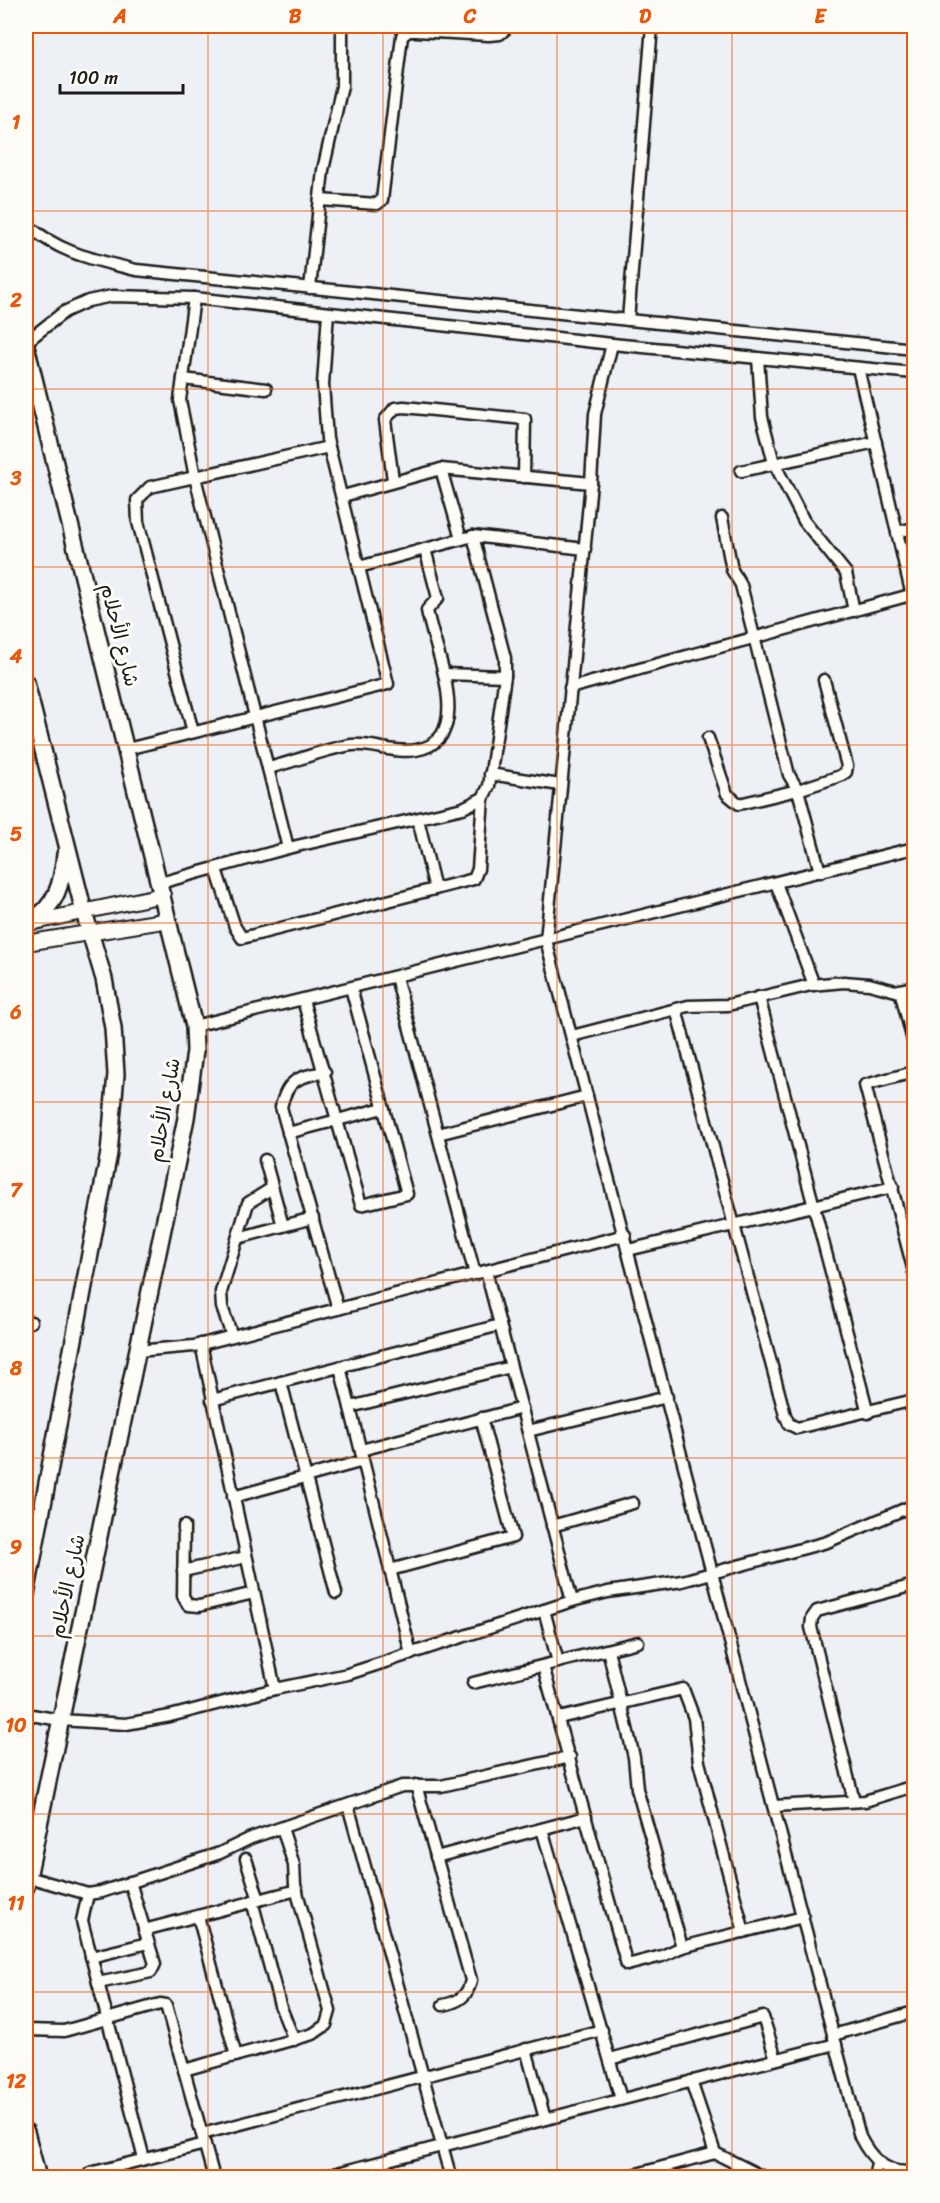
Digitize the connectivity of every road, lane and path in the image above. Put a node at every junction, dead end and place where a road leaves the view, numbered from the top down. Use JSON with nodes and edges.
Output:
{"nodes":[{"id":1,"x":342,"y":26,"type":"edge"},
{"id":2,"x":509,"y":26,"type":"edge"},
{"id":3,"x":652,"y":26,"type":"edge"},
{"id":4,"x":320,"y":200,"type":"junction"},
{"id":5,"x":26,"y":224,"type":"edge"},
{"id":6,"x":310,"y":288,"type":"junction"},
{"id":7,"x":194,"y":298,"type":"junction"},
{"id":8,"x":328,"y":313,"type":"junction"},
{"id":9,"x":628,"y":320,"type":"junction"},
{"id":10,"x":26,"y":344,"type":"edge"},
{"id":11,"x":612,"y":344,"type":"junction"},
{"id":12,"x":915,"y":349,"type":"edge"},
{"id":13,"x":758,"y":358,"type":"junction"},
{"id":14,"x":858,"y":368,"type":"junction"},
{"id":15,"x":915,"y":373,"type":"edge"},
{"id":16,"x":183,"y":379,"type":"junction"},
{"id":17,"x":266,"y":388,"type":"dead end"},
{"id":18,"x":876,"y":442,"type":"junction"},
{"id":19,"x":329,"y":447,"type":"junction"},
{"id":20,"x":774,"y":463,"type":"junction"},
{"id":21,"x":441,"y":469,"type":"junction"},
{"id":22,"x":741,"y":471,"type":"dead end"},
{"id":23,"x":195,"y":477,"type":"junction"},
{"id":24,"x":524,"y":477,"type":"junction"},
{"id":25,"x":393,"y":480,"type":"junction"},
{"id":26,"x":591,"y":483,"type":"junction"},
{"id":27,"x":343,"y":496,"type":"junction"},
{"id":28,"x":722,"y":518,"type":"dead end"},
{"id":29,"x":915,"y":528,"type":"edge"},
{"id":30,"x":897,"y":532,"type":"junction"},
{"id":31,"x":467,"y":538,"type":"junction"},
{"id":32,"x":425,"y":549,"type":"junction"},
{"id":33,"x":585,"y":549,"type":"junction"},
{"id":34,"x":359,"y":567,"type":"junction"},
{"id":35,"x":914,"y":598,"type":"edge"},
{"id":36,"x":854,"y":611,"type":"junction"},
{"id":37,"x":753,"y":639,"type":"junction"},
{"id":38,"x":444,"y":674,"type":"junction"},
{"id":39,"x":505,"y":676,"type":"junction"},
{"id":40,"x":824,"y":680,"type":"dead end"},
{"id":41,"x":26,"y":683,"type":"edge"},
{"id":42,"x":570,"y":688,"type":"junction"},
{"id":43,"x":255,"y":716,"type":"junction"},
{"id":44,"x":193,"y":732,"type":"junction"},
{"id":45,"x":708,"y":738,"type":"dead end"},
{"id":46,"x":127,"y":749,"type":"junction"},
{"id":47,"x":268,"y":768,"type":"junction"},
{"id":48,"x":490,"y":774,"type":"junction"},
{"id":49,"x":560,"y":785,"type":"junction"},
{"id":50,"x":798,"y":790,"type":"junction"},
{"id":51,"x":483,"y":798,"type":"junction"},
{"id":52,"x":418,"y":819,"type":"junction"},
{"id":53,"x":66,"y":842,"type":"junction"},
{"id":54,"x":288,"y":848,"type":"junction"},
{"id":55,"x":915,"y":848,"type":"edge"},
{"id":56,"x":216,"y":869,"type":"junction"},
{"id":57,"x":820,"y":872,"type":"junction"},
{"id":58,"x":776,"y":883,"type":"junction"},
{"id":59,"x":162,"y":889,"type":"junction"},
{"id":60,"x":435,"y":889,"type":"junction"},
{"id":61,"x":84,"y":912,"type":"junction"},
{"id":62,"x":169,"y":920,"type":"junction"},
{"id":63,"x":28,"y":923,"type":"edge"},
{"id":64,"x":90,"y":932,"type":"junction"},
{"id":65,"x":546,"y":940,"type":"junction"},
{"id":66,"x":26,"y":943,"type":"edge"},
{"id":67,"x":396,"y":977,"type":"junction"},
{"id":68,"x":814,"y":985,"type":"junction"},
{"id":69,"x":915,"y":987,"type":"edge"},
{"id":70,"x":351,"y":988,"type":"junction"},
{"id":71,"x":900,"y":990,"type":"junction"},
{"id":72,"x":759,"y":997,"type":"junction"},
{"id":73,"x":303,"y":1000,"type":"junction"},
{"id":74,"x":676,"y":1009,"type":"junction"},
{"id":75,"x":194,"y":1026,"type":"junction"},
{"id":76,"x":572,"y":1036,"type":"junction"},
{"id":77,"x":915,"y":1045,"type":"edge"},
{"id":78,"x":325,"y":1072,"type":"junction"},
{"id":79,"x":915,"y":1072,"type":"edge"},
{"id":80,"x":588,"y":1096,"type":"junction"},
{"id":81,"x":383,"y":1108,"type":"junction"},
{"id":82,"x":338,"y":1120,"type":"junction"},
{"id":83,"x":288,"y":1132,"type":"junction"},
{"id":84,"x":438,"y":1134,"type":"junction"},
{"id":85,"x":265,"y":1160,"type":"dead end"},
{"id":86,"x":892,"y":1187,"type":"junction"},
{"id":87,"x":272,"y":1188,"type":"junction"},
{"id":88,"x":814,"y":1206,"type":"junction"},
{"id":89,"x":313,"y":1218,"type":"junction"},
{"id":90,"x":734,"y":1225,"type":"junction"},
{"id":91,"x":283,"y":1226,"type":"junction"},
{"id":92,"x":625,"y":1235,"type":"junction"},
{"id":93,"x":237,"y":1238,"type":"junction"},
{"id":94,"x":628,"y":1250,"type":"junction"},
{"id":95,"x":481,"y":1272,"type":"junction"},
{"id":96,"x":915,"y":1272,"type":"edge"},
{"id":97,"x":338,"y":1309,"type":"junction"},
{"id":98,"x":500,"y":1325,"type":"junction"},
{"id":99,"x":232,"y":1336,"type":"junction"},
{"id":100,"x":201,"y":1344,"type":"junction"},
{"id":101,"x":137,"y":1351,"type":"junction"},
{"id":102,"x":340,"y":1366,"type":"junction"},
{"id":103,"x":511,"y":1366,"type":"junction"},
{"id":104,"x":281,"y":1382,"type":"junction"},
{"id":105,"x":667,"y":1396,"type":"junction"},
{"id":106,"x":212,"y":1400,"type":"junction"},
{"id":107,"x":912,"y":1401,"type":"edge"},
{"id":108,"x":350,"y":1407,"type":"junction"},
{"id":109,"x":522,"y":1408,"type":"junction"},
{"id":110,"x":868,"y":1413,"type":"junction"},
{"id":111,"x":482,"y":1418,"type":"junction"},
{"id":112,"x":915,"y":1419,"type":"edge"},
{"id":113,"x":528,"y":1431,"type":"junction"},
{"id":114,"x":362,"y":1455,"type":"junction"},
{"id":115,"x":306,"y":1477,"type":"junction"},
{"id":116,"x":233,"y":1497,"type":"junction"},
{"id":117,"x":633,"y":1503,"type":"dead end"},
{"id":118,"x":915,"y":1505,"type":"edge"},
{"id":119,"x":184,"y":1526,"type":"dead end"},
{"id":120,"x":552,"y":1526,"type":"junction"},
{"id":121,"x":246,"y":1557,"type":"junction"},
{"id":122,"x":29,"y":1558,"type":"edge"},
{"id":123,"x":390,"y":1570,"type":"junction"},
{"id":124,"x":183,"y":1571,"type":"junction"},
{"id":125,"x":714,"y":1571,"type":"junction"},
{"id":126,"x":915,"y":1586,"type":"edge"},
{"id":127,"x":254,"y":1593,"type":"junction"},
{"id":128,"x":336,"y":1593,"type":"dead end"},
{"id":129,"x":26,"y":1595,"type":"edge"},
{"id":130,"x":572,"y":1601,"type":"junction"},
{"id":131,"x":544,"y":1610,"type":"junction"},
{"id":132,"x":638,"y":1642,"type":"dead end"},
{"id":133,"x":608,"y":1650,"type":"junction"},
{"id":134,"x":411,"y":1654,"type":"junction"},
{"id":135,"x":558,"y":1662,"type":"junction"},
{"id":136,"x":543,"y":1666,"type":"junction"},
{"id":137,"x":473,"y":1683,"type":"dead end"},
{"id":138,"x":275,"y":1689,"type":"junction"},
{"id":139,"x":619,"y":1704,"type":"junction"},
{"id":140,"x":26,"y":1714,"type":"edge"},
{"id":141,"x":559,"y":1718,"type":"junction"},
{"id":142,"x":60,"y":1720,"type":"junction"},
{"id":143,"x":570,"y":1757,"type":"junction"},
{"id":144,"x":416,"y":1785,"type":"junction"},
{"id":145,"x":915,"y":1786,"type":"edge"},
{"id":146,"x":854,"y":1801,"type":"junction"},
{"id":147,"x":348,"y":1805,"type":"junction"},
{"id":148,"x":774,"y":1806,"type":"junction"},
{"id":149,"x":586,"y":1816,"type":"junction"},
{"id":150,"x":282,"y":1828,"type":"junction"},
{"id":151,"x":542,"y":1829,"type":"junction"},
{"id":152,"x":436,"y":1857,"type":"junction"},
{"id":153,"x":246,"y":1859,"type":"dead end"},
{"id":154,"x":27,"y":1882,"type":"edge"},
{"id":155,"x":130,"y":1882,"type":"junction"},
{"id":156,"x":297,"y":1890,"type":"junction"},
{"id":157,"x":88,"y":1893,"type":"junction"},
{"id":158,"x":255,"y":1901,"type":"junction"},
{"id":159,"x":198,"y":1916,"type":"junction"},
{"id":160,"x":803,"y":1917,"type":"junction"},
{"id":161,"x":144,"y":1930,"type":"junction"},
{"id":162,"x":744,"y":1932,"type":"junction"},
{"id":163,"x":148,"y":1943,"type":"junction"},
{"id":164,"x":682,"y":1947,"type":"junction"},
{"id":165,"x":91,"y":1957,"type":"junction"},
{"id":166,"x":98,"y":1983,"type":"junction"},
{"id":167,"x":443,"y":2005,"type":"dead end"},
{"id":168,"x":915,"y":2012,"type":"edge"},
{"id":169,"x":107,"y":2019,"type":"junction"},
{"id":170,"x":26,"y":2030,"type":"edge"},
{"id":171,"x":602,"y":2030,"type":"junction"},
{"id":172,"x":835,"y":2039,"type":"junction"},
{"id":173,"x":294,"y":2040,"type":"junction"},
{"id":174,"x":526,"y":2049,"type":"junction"},
{"id":175,"x":236,"y":2056,"type":"junction"},
{"id":176,"x":610,"y":2059,"type":"junction"},
{"id":177,"x":776,"y":2059,"type":"junction"},
{"id":178,"x":184,"y":2070,"type":"junction"},
{"id":179,"x":424,"y":2076,"type":"junction"},
{"id":180,"x":691,"y":2081,"type":"junction"},
{"id":181,"x":621,"y":2099,"type":"junction"},
{"id":182,"x":545,"y":2119,"type":"junction"},
{"id":183,"x":26,"y":2132,"type":"edge"},
{"id":184,"x":203,"y":2139,"type":"junction"},
{"id":185,"x":443,"y":2145,"type":"junction"},
{"id":186,"x":715,"y":2153,"type":"junction"},
{"id":187,"x":144,"y":2159,"type":"junction"},
{"id":188,"x":877,"y":2163,"type":"junction"},
{"id":189,"x":915,"y":2171,"type":"edge"},
{"id":190,"x":90,"y":2173,"type":"dead end"},
{"id":191,"x":38,"y":2178,"type":"edge"},
{"id":192,"x":214,"y":2178,"type":"edge"},
{"id":193,"x":318,"y":2178,"type":"edge"},
{"id":194,"x":451,"y":2178,"type":"edge"},
{"id":195,"x":622,"y":2178,"type":"edge"},
{"id":196,"x":765,"y":2178,"type":"edge"},
{"id":197,"x":874,"y":2178,"type":"edge"}],
"edges":[{"from":1,"to":4,"type":"street"},
{"from":2,"to":4,"type":"street"},
{"from":3,"to":9,"type":"street"},
{"from":4,"to":6,"type":"street"},
{"from":5,"to":6,"type":"street"},
{"from":6,"to":9,"type":"street"},
{"from":7,"to":8,"type":"street"},
{"from":7,"to":10,"type":"street"},
{"from":7,"to":16,"type":"street"},
{"from":8,"to":11,"type":"street"},
{"from":8,"to":19,"type":"street"},
{"from":9,"to":12,"type":"street"},
{"from":10,"to":46,"type":"main road","name":"شارع الأحلام"},
{"from":11,"to":13,"type":"street"},
{"from":11,"to":26,"type":"street"},
{"from":13,"to":14,"type":"street"},
{"from":13,"to":20,"type":"street"},
{"from":14,"to":15,"type":"street"},
{"from":14,"to":18,"type":"street"},
{"from":16,"to":17,"type":"street"},
{"from":16,"to":23,"type":"street"},
{"from":18,"to":20,"type":"street"},
{"from":18,"to":30,"type":"street"},
{"from":19,"to":23,"type":"street"},
{"from":19,"to":27,"type":"street"},
{"from":20,"to":22,"type":"street"},
{"from":20,"to":36,"type":"street"},
{"from":21,"to":24,"type":"street"},
{"from":21,"to":25,"type":"street"},
{"from":21,"to":31,"type":"street"},
{"from":23,"to":43,"type":"street"},
{"from":23,"to":44,"type":"street"},
{"from":24,"to":25,"type":"street"},
{"from":24,"to":26,"type":"street"},
{"from":25,"to":27,"type":"street"},
{"from":26,"to":33,"type":"street"},
{"from":27,"to":34,"type":"street"},
{"from":28,"to":37,"type":"street"},
{"from":29,"to":30,"type":"street"},
{"from":30,"to":35,"type":"street"},
{"from":31,"to":32,"type":"street"},
{"from":31,"to":33,"type":"street"},
{"from":31,"to":39,"type":"street"},
{"from":32,"to":34,"type":"street"},
{"from":32,"to":38,"type":"street"},
{"from":33,"to":42,"type":"street"},
{"from":34,"to":43,"type":"street"},
{"from":35,"to":36,"type":"street"},
{"from":36,"to":37,"type":"street"},
{"from":37,"to":42,"type":"street"},
{"from":37,"to":50,"type":"street"},
{"from":38,"to":39,"type":"street"},
{"from":38,"to":47,"type":"street"},
{"from":39,"to":48,"type":"street"},
{"from":40,"to":50,"type":"street"},
{"from":41,"to":53,"type":"main road","name":"شارع الأحلام"},
{"from":42,"to":49,"type":"street"},
{"from":43,"to":44,"type":"street"},
{"from":43,"to":47,"type":"street"},
{"from":44,"to":46,"type":"street"},
{"from":45,"to":50,"type":"street"},
{"from":46,"to":59,"type":"main road","name":"شارع الأحلام"},
{"from":47,"to":54,"type":"street"},
{"from":48,"to":49,"type":"street"},
{"from":48,"to":51,"type":"street"},
{"from":49,"to":65,"type":"street"},
{"from":50,"to":57,"type":"street"},
{"from":51,"to":52,"type":"street"},
{"from":51,"to":60,"type":"street"},
{"from":52,"to":54,"type":"street"},
{"from":52,"to":60,"type":"street"},
{"from":53,"to":61,"type":"main road","name":"شارع الأحلام"},
{"from":53,"to":63,"type":"main road"},
{"from":54,"to":56,"type":"street"},
{"from":55,"to":57,"type":"street"},
{"from":56,"to":59,"type":"street"},
{"from":56,"to":60,"type":"street"},
{"from":57,"to":58,"type":"street"},
{"from":58,"to":65,"type":"street"},
{"from":58,"to":68,"type":"street"},
{"from":59,"to":61,"type":"main road"},
{"from":59,"to":62,"type":"main road","name":"شارع الأحلام"},
{"from":61,"to":63,"type":"main road"},
{"from":61,"to":64,"type":"main road","name":"شارع الأحلام"},
{"from":62,"to":64,"type":"main road"},
{"from":62,"to":75,"type":"main road","name":"شارع الأحلام"},
{"from":64,"to":66,"type":"main road"},
{"from":64,"to":122,"type":"main road","name":"شارع الأحلام"},
{"from":65,"to":67,"type":"street"},
{"from":65,"to":76,"type":"street"},
{"from":67,"to":70,"type":"street"},
{"from":67,"to":84,"type":"street"},
{"from":68,"to":71,"type":"street"},
{"from":68,"to":72,"type":"street"},
{"from":69,"to":71,"type":"street"},
{"from":70,"to":73,"type":"street"},
{"from":70,"to":81,"type":"street"},
{"from":71,"to":77,"type":"street"},
{"from":72,"to":74,"type":"street"},
{"from":72,"to":88,"type":"street"},
{"from":73,"to":75,"type":"street"},
{"from":73,"to":78,"type":"street"},
{"from":74,"to":76,"type":"street"},
{"from":74,"to":90,"type":"street"},
{"from":75,"to":101,"type":"main road","name":"شارع الأحلام"},
{"from":76,"to":80,"type":"street"},
{"from":78,"to":82,"type":"street"},
{"from":78,"to":83,"type":"street"},
{"from":79,"to":86,"type":"street"},
{"from":80,"to":84,"type":"street"},
{"from":80,"to":92,"type":"street"},
{"from":81,"to":82,"type":"street"},
{"from":81,"to":82,"type":"street"},
{"from":82,"to":83,"type":"street"},
{"from":83,"to":89,"type":"street"},
{"from":84,"to":95,"type":"street"},
{"from":85,"to":87,"type":"street"},
{"from":86,"to":88,"type":"street"},
{"from":86,"to":96,"type":"street"},
{"from":87,"to":91,"type":"street"},
{"from":87,"to":93,"type":"street"},
{"from":88,"to":90,"type":"street"},
{"from":88,"to":110,"type":"street"},
{"from":89,"to":91,"type":"street"},
{"from":89,"to":97,"type":"street"},
{"from":90,"to":94,"type":"street"},
{"from":90,"to":110,"type":"street"},
{"from":91,"to":93,"type":"street"},
{"from":92,"to":94,"type":"street"},
{"from":92,"to":95,"type":"street"},
{"from":93,"to":99,"type":"street"},
{"from":94,"to":105,"type":"street"},
{"from":95,"to":97,"type":"street"},
{"from":95,"to":98,"type":"street"},
{"from":97,"to":99,"type":"street"},
{"from":98,"to":102,"type":"street"},
{"from":98,"to":103,"type":"street"},
{"from":99,"to":100,"type":"street"},
{"from":100,"to":101,"type":"street"},
{"from":100,"to":106,"type":"street"},
{"from":101,"to":142,"type":"main road","name":"شارع الأحلام"},
{"from":102,"to":104,"type":"street"},
{"from":102,"to":108,"type":"street"},
{"from":103,"to":108,"type":"street"},
{"from":103,"to":109,"type":"street"},
{"from":104,"to":106,"type":"street"},
{"from":104,"to":115,"type":"street"},
{"from":105,"to":113,"type":"street"},
{"from":105,"to":125,"type":"street"},
{"from":106,"to":116,"type":"street"},
{"from":107,"to":110,"type":"street"},
{"from":107,"to":112,"type":"street"},
{"from":108,"to":114,"type":"street"},
{"from":109,"to":111,"type":"street"},
{"from":109,"to":113,"type":"street"},
{"from":111,"to":114,"type":"street"},
{"from":111,"to":123,"type":"street"},
{"from":113,"to":120,"type":"street"},
{"from":114,"to":115,"type":"street"},
{"from":114,"to":123,"type":"street"},
{"from":115,"to":116,"type":"street"},
{"from":115,"to":128,"type":"street"},
{"from":116,"to":121,"type":"street"},
{"from":117,"to":120,"type":"street"},
{"from":118,"to":125,"type":"street"},
{"from":119,"to":124,"type":"street"},
{"from":120,"to":130,"type":"street"},
{"from":121,"to":124,"type":"street"},
{"from":121,"to":127,"type":"street"},
{"from":122,"to":129,"type":"main road","name":"شارع الأحلام"},
{"from":123,"to":134,"type":"street"},
{"from":124,"to":127,"type":"street"},
{"from":125,"to":130,"type":"street"},
{"from":125,"to":148,"type":"street"},
{"from":126,"to":146,"type":"street"},
{"from":127,"to":138,"type":"street"},
{"from":130,"to":131,"type":"street"},
{"from":131,"to":134,"type":"street"},
{"from":131,"to":135,"type":"street"},
{"from":132,"to":133,"type":"street"},
{"from":133,"to":135,"type":"street"},
{"from":133,"to":139,"type":"street"},
{"from":134,"to":138,"type":"street"},
{"from":135,"to":136,"type":"street"},
{"from":136,"to":137,"type":"street"},
{"from":136,"to":141,"type":"street"},
{"from":138,"to":142,"type":"street"},
{"from":139,"to":141,"type":"street"},
{"from":139,"to":162,"type":"street"},
{"from":139,"to":164,"type":"street"},
{"from":140,"to":142,"type":"street"},
{"from":141,"to":143,"type":"street"},
{"from":142,"to":154,"type":"main road","name":"شارع الأحلام"},
{"from":143,"to":144,"type":"street"},
{"from":143,"to":149,"type":"street"},
{"from":144,"to":147,"type":"street"},
{"from":144,"to":152,"type":"street"},
{"from":145,"to":146,"type":"street"},
{"from":146,"to":148,"type":"street"},
{"from":147,"to":150,"type":"street"},
{"from":147,"to":179,"type":"street"},
{"from":148,"to":160,"type":"street"},
{"from":149,"to":151,"type":"street"},
{"from":149,"to":164,"type":"street"},
{"from":150,"to":155,"type":"street"},
{"from":150,"to":156,"type":"street"},
{"from":151,"to":152,"type":"street"},
{"from":151,"to":171,"type":"street"},
{"from":152,"to":167,"type":"street"},
{"from":153,"to":158,"type":"street"},
{"from":154,"to":157,"type":"street"},
{"from":155,"to":157,"type":"street"},
{"from":155,"to":161,"type":"street"},
{"from":156,"to":158,"type":"street"},
{"from":156,"to":173,"type":"street"},
{"from":157,"to":165,"type":"street"},
{"from":158,"to":159,"type":"street"},
{"from":158,"to":173,"type":"street"},
{"from":159,"to":161,"type":"street"},
{"from":159,"to":175,"type":"street"},
{"from":160,"to":162,"type":"street"},
{"from":160,"to":172,"type":"street"},
{"from":161,"to":163,"type":"street"},
{"from":162,"to":164,"type":"street"},
{"from":163,"to":165,"type":"street"},
{"from":163,"to":166,"type":"street"},
{"from":165,"to":166,"type":"street"},
{"from":166,"to":169,"type":"street"},
{"from":168,"to":172,"type":"street"},
{"from":169,"to":170,"type":"street"},
{"from":169,"to":178,"type":"street"},
{"from":169,"to":187,"type":"street"},
{"from":171,"to":174,"type":"street"},
{"from":171,"to":176,"type":"street"},
{"from":172,"to":177,"type":"street"},
{"from":172,"to":188,"type":"street"},
{"from":173,"to":175,"type":"street"},
{"from":174,"to":179,"type":"street"},
{"from":174,"to":182,"type":"street"},
{"from":175,"to":178,"type":"street"},
{"from":176,"to":177,"type":"street"},
{"from":176,"to":181,"type":"street"},
{"from":177,"to":180,"type":"street"},
{"from":178,"to":184,"type":"street"},
{"from":179,"to":184,"type":"street"},
{"from":179,"to":185,"type":"street"},
{"from":180,"to":181,"type":"street"},
{"from":180,"to":186,"type":"street"},
{"from":181,"to":182,"type":"street"},
{"from":182,"to":185,"type":"street"},
{"from":183,"to":191,"type":"main road"},
{"from":184,"to":187,"type":"street"},
{"from":184,"to":192,"type":"street"},
{"from":185,"to":193,"type":"street"},
{"from":185,"to":194,"type":"street"},
{"from":186,"to":195,"type":"street"},
{"from":186,"to":196,"type":"street"},
{"from":187,"to":190,"type":"street"},
{"from":188,"to":189,"type":"street"},
{"from":188,"to":197,"type":"street"}]}
